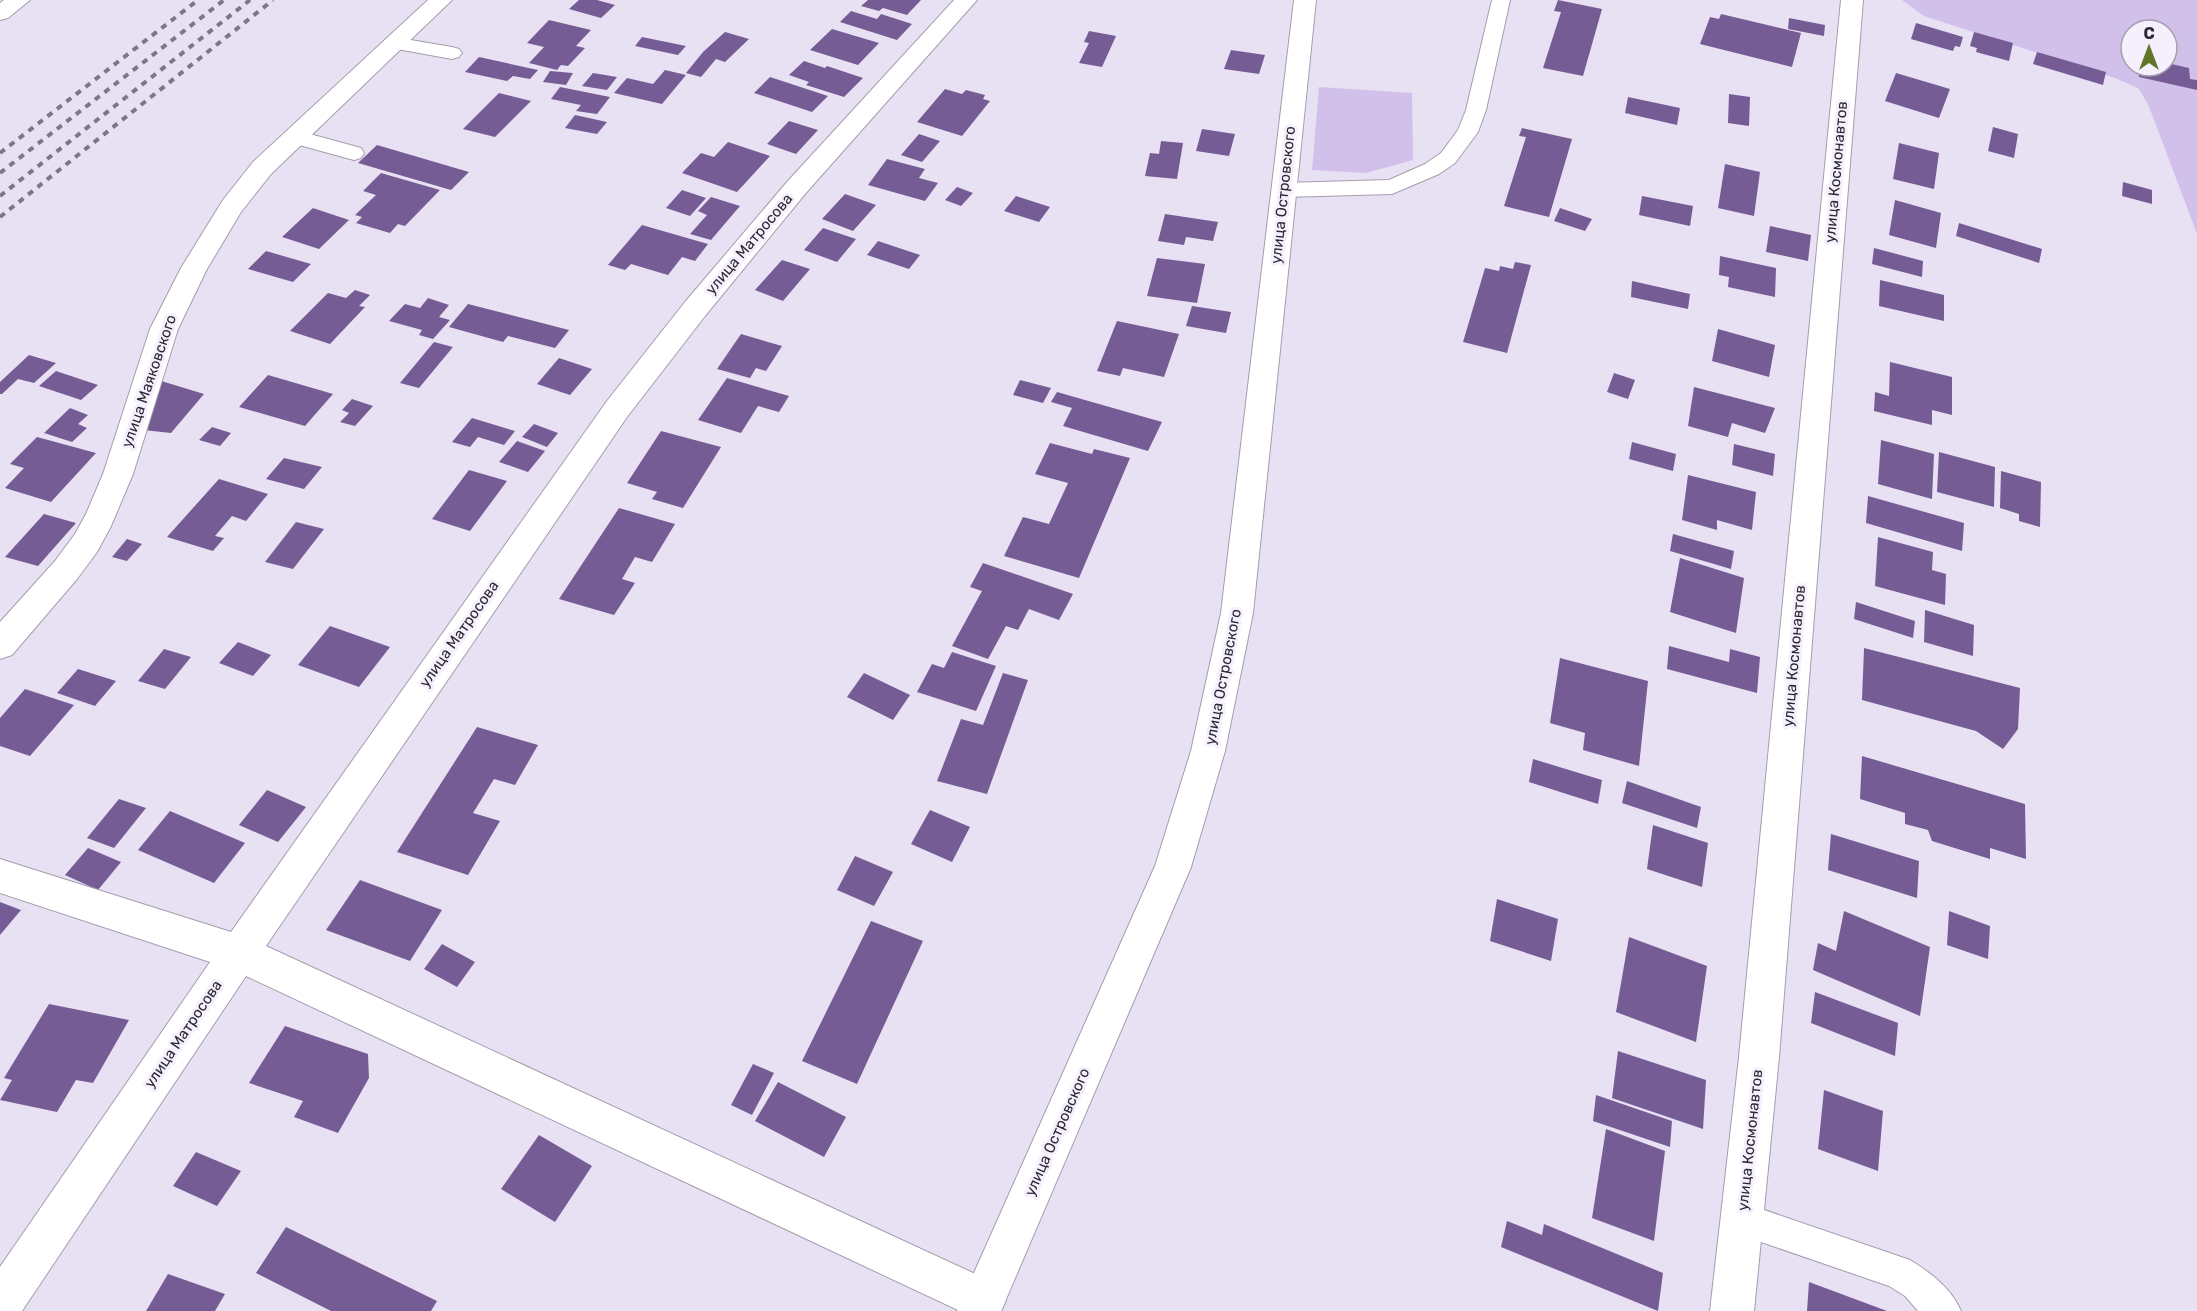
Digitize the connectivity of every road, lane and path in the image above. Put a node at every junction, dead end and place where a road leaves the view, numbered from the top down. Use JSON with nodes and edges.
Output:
{"nodes":[{"id":1,"x":19,"y":0,"type":"edge"},
{"id":2,"x":441,"y":0,"type":"edge"},
{"id":3,"x":966,"y":0,"type":"edge"},
{"id":4,"x":1305,"y":0,"type":"edge"},
{"id":5,"x":1501,"y":0,"type":"edge"},
{"id":6,"x":1852,"y":0,"type":"edge"},
{"id":7,"x":0,"y":13,"type":"edge"},
{"id":8,"x":393,"y":43,"type":"junction"},
{"id":9,"x":452,"y":53,"type":"dead end"},
{"id":10,"x":295,"y":137,"type":"junction"},
{"id":11,"x":354,"y":153,"type":"dead end"},
{"id":12,"x":1284,"y":190,"type":"junction"},
{"id":13,"x":0,"y":645,"type":"edge"},
{"id":14,"x":0,"y":876,"type":"edge"},
{"id":15,"x":239,"y":953,"type":"junction"},
{"id":16,"x":1741,"y":1219,"type":"junction"},
{"id":17,"x":0,"y":1305,"type":"edge"},
{"id":18,"x":981,"y":1305,"type":"edge"},
{"id":19,"x":1732,"y":1311,"type":"edge"},
{"id":20,"x":1943,"y":1311,"type":"edge"}],
"edges":[{"from":1,"to":7,"type":"street"},
{"from":2,"to":8,"type":"street","name":"улица Маяковского"},
{"from":3,"to":15,"type":"street","name":"улица Матросова"},
{"from":4,"to":12,"type":"street","name":"улица Островского"},
{"from":5,"to":12,"type":"lane"},
{"from":6,"to":16,"type":"street","name":"улица Космонавтов"},
{"from":8,"to":9,"type":"lane"},
{"from":8,"to":10,"type":"street","name":"улица Маяковского"},
{"from":10,"to":11,"type":"lane"},
{"from":10,"to":13,"type":"street","name":"улица Маяковского"},
{"from":12,"to":18,"type":"street","name":"улица Островского"},
{"from":14,"to":15,"type":"street"},
{"from":15,"to":17,"type":"street","name":"улица Матросова"},
{"from":15,"to":18,"type":"street"},
{"from":16,"to":19,"type":"street","name":"улица Космонавтов"},
{"from":16,"to":20,"type":"lane"}]}
